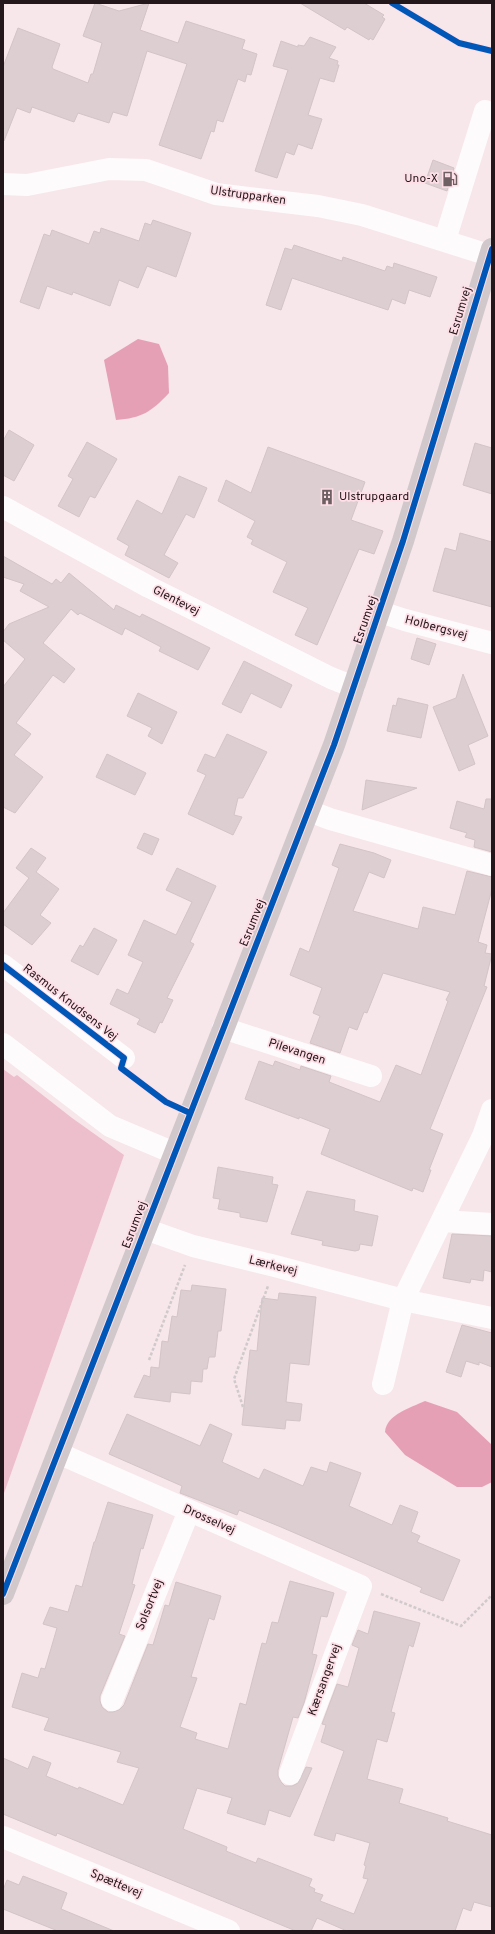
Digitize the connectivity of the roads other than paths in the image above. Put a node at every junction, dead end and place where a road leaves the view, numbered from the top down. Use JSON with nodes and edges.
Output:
{"nodes":[{"id":1,"x":492,"y":114,"type":"edge"},
{"id":2,"x":3,"y":184,"type":"edge"},
{"id":3,"x":445,"y":240,"type":"junction"},
{"id":4,"x":491,"y":254,"type":"edge"},
{"id":5,"x":3,"y":507,"type":"edge"},
{"id":6,"x":380,"y":612,"type":"junction"},
{"id":7,"x":492,"y":643,"type":"edge"},
{"id":8,"x":354,"y":687,"type":"junction"},
{"id":9,"x":309,"y":811,"type":"junction"},
{"id":10,"x":492,"y":865,"type":"edge"},
{"id":11,"x":3,"y":965,"type":"edge"},
{"id":12,"x":223,"y":1028,"type":"junction"},
{"id":13,"x":3,"y":1044,"type":"edge"},
{"id":14,"x":124,"y":1058,"type":"dead end"},
{"id":15,"x":371,"y":1076,"type":"dead end"},
{"id":16,"x":492,"y":1110,"type":"edge"},
{"id":17,"x":487,"y":1136,"type":"edge"},
{"id":18,"x":174,"y":1153,"type":"junction"},
{"id":19,"x":442,"y":1221,"type":"junction"},
{"id":20,"x":492,"y":1224,"type":"edge"},
{"id":21,"x":145,"y":1229,"type":"junction"},
{"id":22,"x":403,"y":1300,"type":"junction"},
{"id":23,"x":492,"y":1318,"type":"edge"},
{"id":24,"x":383,"y":1384,"type":"dead end"},
{"id":25,"x":58,"y":1453,"type":"junction"},
{"id":26,"x":189,"y":1511,"type":"junction"},
{"id":27,"x":361,"y":1586,"type":"joint"},
{"id":28,"x":3,"y":1594,"type":"edge"},
{"id":29,"x":112,"y":1700,"type":"dead end"},
{"id":30,"x":290,"y":1774,"type":"dead end"},
{"id":31,"x":3,"y":1837,"type":"edge"},
{"id":32,"x":229,"y":1931,"type":"edge"}],
"edges":[{"from":1,"to":3,"type":"street"},
{"from":2,"to":3,"type":"street","name":"Ulstrupparken"},
{"from":3,"to":4,"type":"street","name":"Ulstrupparken"},
{"from":4,"to":6,"type":"main road","name":"Esrumvej"},
{"from":5,"to":8,"type":"street","name":"Glentevej"},
{"from":6,"to":7,"type":"street","name":"Holbergsvej"},
{"from":6,"to":8,"type":"main road","name":"Esrumvej"},
{"from":8,"to":9,"type":"main road","name":"Esrumvej"},
{"from":9,"to":10,"type":"street"},
{"from":9,"to":12,"type":"main road","name":"Esrumvej"},
{"from":11,"to":14,"type":"street","name":"Rasmus Knudsens Vej"},
{"from":12,"to":15,"type":"street","name":"Pilevangen"},
{"from":12,"to":18,"type":"main road","name":"Esrumvej"},
{"from":13,"to":18,"type":"street"},
{"from":16,"to":17,"type":"street"},
{"from":17,"to":19,"type":"street"},
{"from":18,"to":21,"type":"main road","name":"Esrumvej"},
{"from":19,"to":20,"type":"street"},
{"from":19,"to":22,"type":"street"},
{"from":21,"to":22,"type":"street","name":"Lærkevej"},
{"from":21,"to":25,"type":"main road","name":"Esrumvej"},
{"from":22,"to":23,"type":"street","name":"Lærkevej"},
{"from":22,"to":24,"type":"street"},
{"from":25,"to":26,"type":"street","name":"Drosselvej"},
{"from":25,"to":28,"type":"main road","name":"Esrumvej"},
{"from":26,"to":27,"type":"street","name":"Drosselvej"},
{"from":26,"to":29,"type":"street","name":"Solsortvej"},
{"from":27,"to":30,"type":"street","name":"Kærsangervej"},
{"from":31,"to":32,"type":"street","name":"Spættevej"}]}
